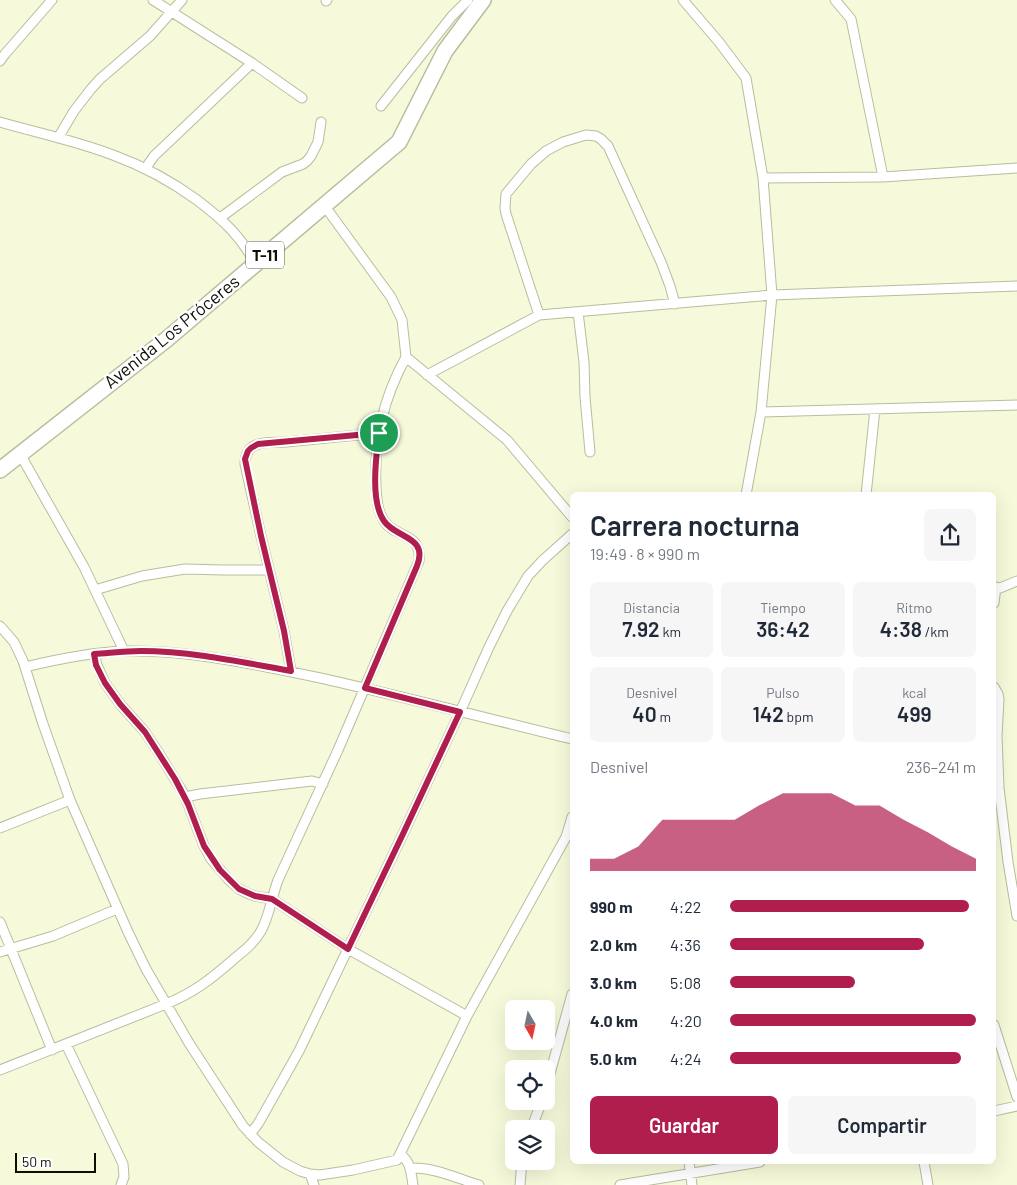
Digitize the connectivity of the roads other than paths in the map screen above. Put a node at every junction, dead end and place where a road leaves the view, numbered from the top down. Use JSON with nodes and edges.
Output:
{"nodes":[{"id":1,"x":52,"y":0,"type":"edge"},
{"id":2,"x":153,"y":0,"type":"edge"},
{"id":3,"x":182,"y":0,"type":"edge"},
{"id":4,"x":834,"y":0,"type":"edge"},
{"id":5,"x":474,"y":2,"type":"edge"},
{"id":6,"x":688,"y":2,"type":"edge"},
{"id":7,"x":172,"y":12,"type":"junction"},
{"id":8,"x":424,"y":52,"type":"junction"},
{"id":9,"x":0,"y":61,"type":"edge"},
{"id":10,"x":440,"y":62,"type":"junction"},
{"id":11,"x":252,"y":63,"type":"junction"},
{"id":12,"x":302,"y":98,"type":"dead end"},
{"id":13,"x":381,"y":106,"type":"dead end"},
{"id":14,"x":0,"y":122,"type":"edge"},
{"id":15,"x":320,"y":122,"type":"dead end"},
{"id":16,"x":58,"y":138,"type":"junction"},
{"id":17,"x":1017,"y":168,"type":"edge"},
{"id":18,"x":145,"y":169,"type":"junction"},
{"id":19,"x":883,"y":177,"type":"junction"},
{"id":20,"x":763,"y":178,"type":"junction"},
{"id":21,"x":324,"y":205,"type":"junction"},
{"id":22,"x":220,"y":218,"type":"junction"},
{"id":23,"x":255,"y":264,"type":"junction"},
{"id":24,"x":1017,"y":286,"type":"edge"},
{"id":25,"x":772,"y":295,"type":"junction"},
{"id":26,"x":675,"y":304,"type":"junction"},
{"id":27,"x":578,"y":312,"type":"junction"},
{"id":28,"x":538,"y":315,"type":"junction"},
{"id":29,"x":406,"y":357,"type":"junction"},
{"id":30,"x":427,"y":375,"type":"junction"},
{"id":31,"x":1017,"y":405,"type":"edge"},
{"id":32,"x":875,"y":409,"type":"junction"},
{"id":33,"x":761,"y":412,"type":"junction"},
{"id":34,"x":379,"y":433,"type":"junction"},
{"id":35,"x":590,"y":452,"type":"dead end"},
{"id":36,"x":20,"y":454,"type":"junction"},
{"id":37,"x":0,"y":470,"type":"edge"},
{"id":38,"x":747,"y":492,"type":"edge"},
{"id":39,"x":866,"y":492,"type":"edge"},
{"id":40,"x":570,"y":515,"type":"edge"},
{"id":41,"x":570,"y":536,"type":"edge"},
{"id":42,"x":269,"y":570,"type":"junction"},
{"id":43,"x":1017,"y":581,"type":"edge"},
{"id":44,"x":996,"y":587,"type":"edge"},
{"id":45,"x":95,"y":590,"type":"junction"},
{"id":46,"x":0,"y":626,"type":"edge"},
{"id":47,"x":124,"y":651,"type":"junction"},
{"id":48,"x":94,"y":654,"type":"junction"},
{"id":49,"x":25,"y":667,"type":"junction"},
{"id":50,"x":291,"y":671,"type":"junction"},
{"id":51,"x":365,"y":688,"type":"junction"},
{"id":52,"x":996,"y":690,"type":"edge"},
{"id":53,"x":460,"y":712,"type":"junction"},
{"id":54,"x":570,"y":739,"type":"edge"},
{"id":55,"x":323,"y":784,"type":"junction"},
{"id":56,"x":184,"y":797,"type":"junction"},
{"id":57,"x":70,"y":800,"type":"junction"},
{"id":58,"x":570,"y":824,"type":"edge"},
{"id":59,"x":0,"y":828,"type":"edge"},
{"id":60,"x":272,"y":899,"type":"junction"},
{"id":61,"x":117,"y":909,"type":"junction"},
{"id":62,"x":1017,"y":916,"type":"edge"},
{"id":63,"x":0,"y":922,"type":"edge"},
{"id":64,"x":11,"y":949,"type":"junction"},
{"id":65,"x":348,"y":949,"type":"junction"},
{"id":66,"x":0,"y":952,"type":"edge"},
{"id":67,"x":570,"y":1001,"type":"edge"},
{"id":68,"x":166,"y":1004,"type":"junction"},
{"id":69,"x":467,"y":1016,"type":"junction"},
{"id":70,"x":996,"y":1031,"type":"edge"},
{"id":71,"x":66,"y":1044,"type":"junction"},
{"id":72,"x":52,"y":1050,"type":"junction"},
{"id":73,"x":554,"y":1060,"type":"edge"},
{"id":74,"x":0,"y":1070,"type":"edge"},
{"id":75,"x":1017,"y":1097,"type":"edge"},
{"id":76,"x":1017,"y":1106,"type":"edge"},
{"id":77,"x":996,"y":1111,"type":"edge"},
{"id":78,"x":250,"y":1134,"type":"junction"},
{"id":79,"x":400,"y":1154,"type":"junction"},
{"id":80,"x":689,"y":1164,"type":"edge"},
{"id":81,"x":748,"y":1164,"type":"edge"},
{"id":82,"x":924,"y":1164,"type":"edge"},
{"id":83,"x":410,"y":1168,"type":"junction"},
{"id":84,"x":521,"y":1170,"type":"edge"},
{"id":85,"x":310,"y":1174,"type":"junction"},
{"id":86,"x":691,"y":1174,"type":"junction"},
{"id":87,"x":121,"y":1185,"type":"edge"},
{"id":88,"x":314,"y":1185,"type":"edge"},
{"id":89,"x":413,"y":1185,"type":"edge"},
{"id":90,"x":479,"y":1185,"type":"edge"},
{"id":91,"x":520,"y":1185,"type":"edge"},
{"id":92,"x":620,"y":1185,"type":"edge"},
{"id":93,"x":692,"y":1185,"type":"edge"},
{"id":94,"x":928,"y":1185,"type":"edge"}],
"edges":[{"from":1,"to":9,"type":"street"},
{"from":2,"to":7,"type":"street"},
{"from":3,"to":7,"type":"street"},
{"from":4,"to":19,"type":"street"},
{"from":5,"to":8,"type":"street"},
{"from":5,"to":10,"type":"highway","name":"Avenida Los Próceres","number":"T-11"},
{"from":6,"to":20,"type":"street"},
{"from":7,"to":11,"type":"street"},
{"from":7,"to":16,"type":"street"},
{"from":8,"to":10,"type":"street"},
{"from":8,"to":13,"type":"street"},
{"from":10,"to":21,"type":"highway","name":"Avenida Los Próceres","number":"T-11"},
{"from":11,"to":12,"type":"street"},
{"from":11,"to":18,"type":"street"},
{"from":14,"to":16,"type":"street"},
{"from":15,"to":22,"type":"street"},
{"from":16,"to":18,"type":"street"},
{"from":17,"to":19,"type":"street"},
{"from":18,"to":22,"type":"street"},
{"from":19,"to":20,"type":"street"},
{"from":20,"to":25,"type":"street"},
{"from":21,"to":23,"type":"highway","name":"Avenida Los Próceres","number":"T-11"},
{"from":21,"to":29,"type":"street"},
{"from":22,"to":23,"type":"street"},
{"from":23,"to":36,"type":"highway","name":"Avenida Los Próceres","number":"T-11"},
{"from":24,"to":25,"type":"street"},
{"from":25,"to":26,"type":"street"},
{"from":25,"to":33,"type":"street"},
{"from":26,"to":27,"type":"street"},
{"from":26,"to":28,"type":"street"},
{"from":27,"to":28,"type":"street"},
{"from":27,"to":35,"type":"street"},
{"from":28,"to":30,"type":"street"},
{"from":29,"to":30,"type":"street"},
{"from":29,"to":34,"type":"street"},
{"from":30,"to":40,"type":"street"},
{"from":31,"to":32,"type":"street"},
{"from":32,"to":33,"type":"street"},
{"from":32,"to":39,"type":"street"},
{"from":33,"to":38,"type":"street"},
{"from":34,"to":42,"type":"street"},
{"from":34,"to":51,"type":"street"},
{"from":36,"to":37,"type":"highway","name":"Avenida Los Próceres","number":"T-11"},
{"from":36,"to":45,"type":"street"},
{"from":41,"to":53,"type":"street"},
{"from":42,"to":45,"type":"street"},
{"from":42,"to":50,"type":"street"},
{"from":43,"to":44,"type":"street"},
{"from":45,"to":47,"type":"street"},
{"from":46,"to":49,"type":"street"},
{"from":47,"to":48,"type":"street"},
{"from":47,"to":50,"type":"street"},
{"from":48,"to":49,"type":"street"},
{"from":48,"to":56,"type":"street"},
{"from":49,"to":57,"type":"street"},
{"from":50,"to":51,"type":"street"},
{"from":51,"to":53,"type":"street"},
{"from":51,"to":55,"type":"street"},
{"from":52,"to":62,"type":"street"},
{"from":53,"to":54,"type":"street"},
{"from":53,"to":65,"type":"street"},
{"from":55,"to":56,"type":"street"},
{"from":55,"to":60,"type":"street"},
{"from":56,"to":60,"type":"street"},
{"from":57,"to":59,"type":"street"},
{"from":57,"to":61,"type":"street"},
{"from":58,"to":69,"type":"street"},
{"from":60,"to":65,"type":"street"},
{"from":60,"to":68,"type":"street"},
{"from":61,"to":64,"type":"street"},
{"from":61,"to":68,"type":"street"},
{"from":63,"to":64,"type":"street"},
{"from":64,"to":66,"type":"street"},
{"from":64,"to":72,"type":"street"},
{"from":65,"to":69,"type":"street"},
{"from":65,"to":78,"type":"street"},
{"from":67,"to":73,"type":"street"},
{"from":68,"to":71,"type":"street"},
{"from":68,"to":78,"type":"street"},
{"from":69,"to":79,"type":"street"},
{"from":70,"to":75,"type":"street"},
{"from":71,"to":72,"type":"street"},
{"from":71,"to":87,"type":"street"},
{"from":72,"to":74,"type":"street"},
{"from":76,"to":77,"type":"street"},
{"from":78,"to":85,"type":"street"},
{"from":79,"to":83,"type":"street"},
{"from":79,"to":85,"type":"street"},
{"from":80,"to":86,"type":"street"},
{"from":81,"to":86,"type":"street"},
{"from":82,"to":94,"type":"street"},
{"from":83,"to":89,"type":"street"},
{"from":83,"to":90,"type":"street"},
{"from":84,"to":91,"type":"street"},
{"from":85,"to":88,"type":"street"},
{"from":86,"to":92,"type":"street"},
{"from":86,"to":93,"type":"street"}]}
